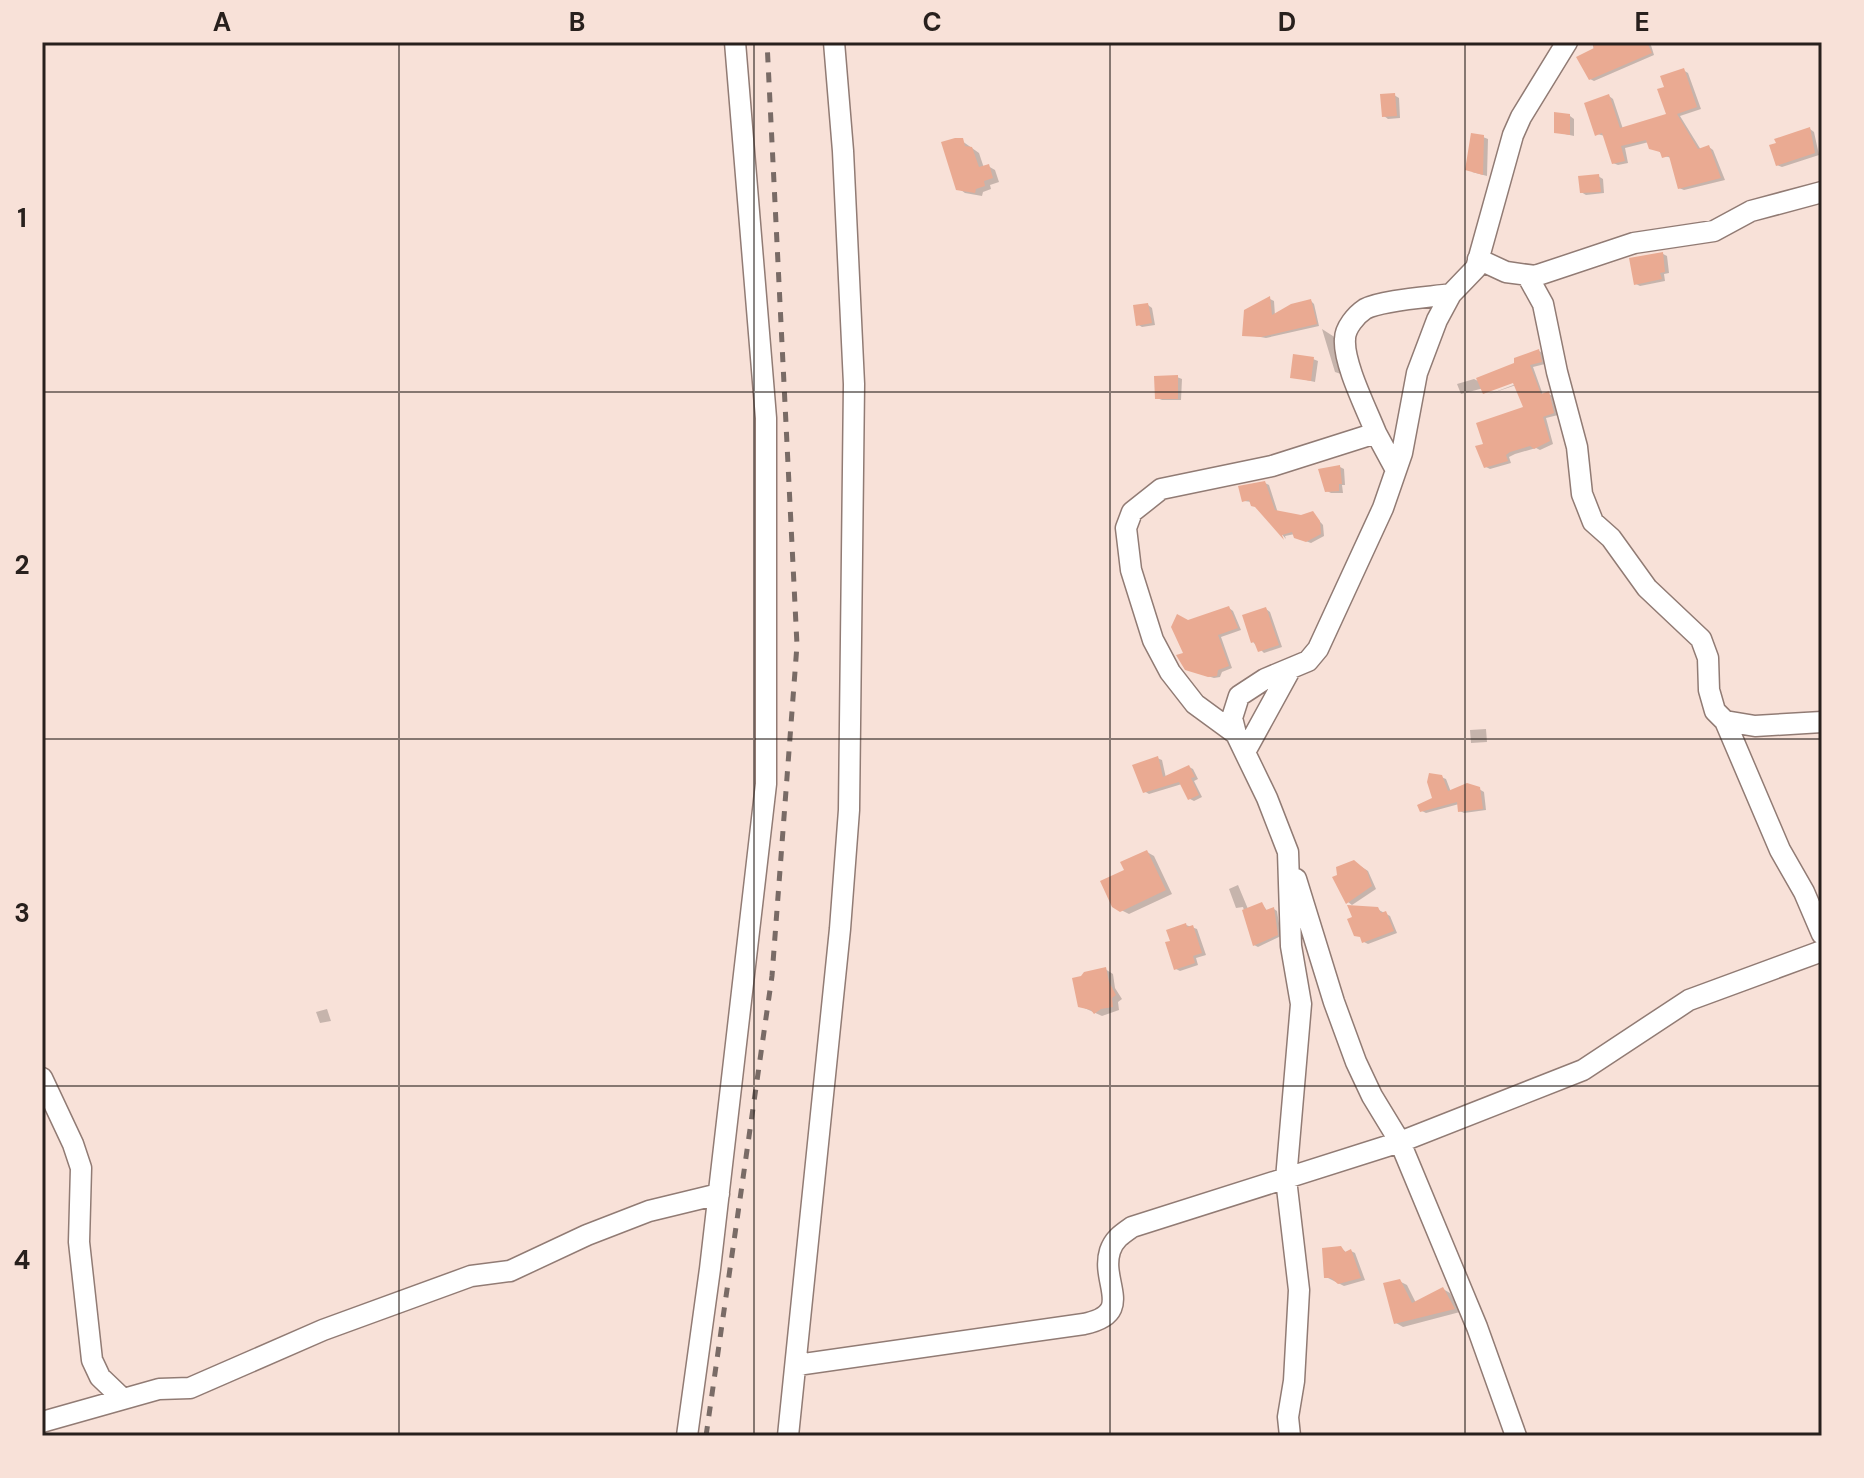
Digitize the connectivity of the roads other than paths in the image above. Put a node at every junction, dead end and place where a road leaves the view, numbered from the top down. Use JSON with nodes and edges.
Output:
{"nodes":[{"id":1,"x":735,"y":42,"type":"edge"},
{"id":2,"x":834,"y":42,"type":"edge"},
{"id":3,"x":1567,"y":42,"type":"edge"},
{"id":4,"x":1822,"y":192,"type":"edge"},
{"id":5,"x":1478,"y":259,"type":"junction"},
{"id":6,"x":1527,"y":275,"type":"junction"},
{"id":7,"x":1451,"y":294,"type":"junction"},
{"id":8,"x":1376,"y":433,"type":"junction"},
{"id":9,"x":1396,"y":470,"type":"junction"},
{"id":10,"x":1290,"y":670,"type":"junction"},
{"id":11,"x":1725,"y":721,"type":"junction"},
{"id":12,"x":1822,"y":722,"type":"edge"},
{"id":13,"x":1241,"y":743,"type":"junction"},
{"id":14,"x":1288,"y":852,"type":"junction"},
{"id":15,"x":1822,"y":934,"type":"edge"},
{"id":16,"x":1822,"y":951,"type":"edge"},
{"id":17,"x":42,"y":1078,"type":"edge"},
{"id":18,"x":1400,"y":1142,"type":"junction"},
{"id":19,"x":1286,"y":1179,"type":"junction"},
{"id":20,"x":719,"y":1194,"type":"junction"},
{"id":21,"x":797,"y":1365,"type":"junction"},
{"id":22,"x":123,"y":1399,"type":"junction"},
{"id":23,"x":42,"y":1422,"type":"edge"},
{"id":24,"x":687,"y":1436,"type":"edge"},
{"id":25,"x":788,"y":1436,"type":"edge"},
{"id":26,"x":1290,"y":1436,"type":"edge"},
{"id":27,"x":1516,"y":1436,"type":"edge"}],
"edges":[{"from":1,"to":20,"type":"street"},
{"from":2,"to":21,"type":"street"},
{"from":3,"to":5,"type":"street"},
{"from":4,"to":6,"type":"street"},
{"from":5,"to":6,"type":"street"},
{"from":5,"to":7,"type":"street"},
{"from":6,"to":11,"type":"street"},
{"from":7,"to":8,"type":"street"},
{"from":7,"to":9,"type":"street"},
{"from":8,"to":9,"type":"street"},
{"from":8,"to":13,"type":"street"},
{"from":9,"to":10,"type":"street"},
{"from":10,"to":13,"type":"street"},
{"from":10,"to":13,"type":"street"},
{"from":11,"to":12,"type":"street"},
{"from":11,"to":15,"type":"street"},
{"from":13,"to":14,"type":"street"},
{"from":14,"to":18,"type":"street"},
{"from":14,"to":19,"type":"street"},
{"from":16,"to":18,"type":"street"},
{"from":17,"to":22,"type":"street"},
{"from":18,"to":19,"type":"street"},
{"from":18,"to":27,"type":"street"},
{"from":19,"to":21,"type":"street"},
{"from":19,"to":26,"type":"street"},
{"from":20,"to":22,"type":"street"},
{"from":20,"to":24,"type":"street"},
{"from":21,"to":25,"type":"street"},
{"from":22,"to":23,"type":"street"}]}
